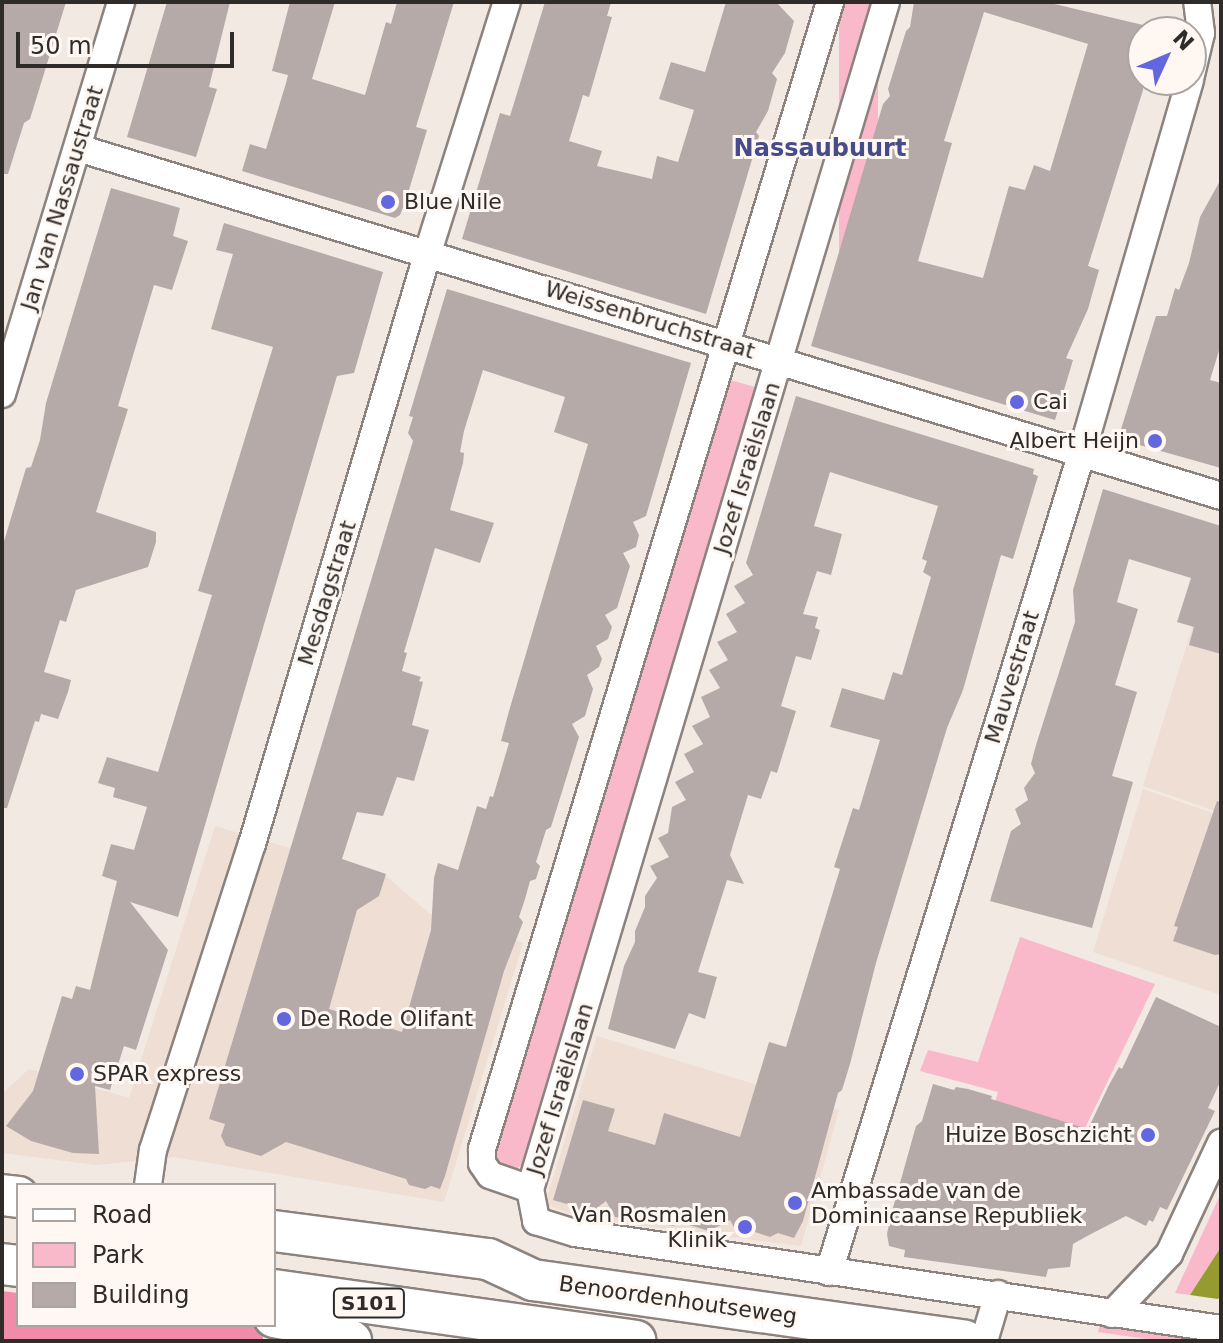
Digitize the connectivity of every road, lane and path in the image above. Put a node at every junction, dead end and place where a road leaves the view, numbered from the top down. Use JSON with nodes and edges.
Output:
{"nodes":[{"id":1,"x":121,"y":2,"type":"edge"},
{"id":2,"x":507,"y":2,"type":"edge"},
{"id":3,"x":830,"y":2,"type":"edge"},
{"id":4,"x":886,"y":2,"type":"edge"},
{"id":5,"x":1185,"y":96,"type":"edge"},
{"id":6,"x":78,"y":148,"type":"junction"},
{"id":7,"x":428,"y":252,"type":"junction"},
{"id":8,"x":727,"y":343,"type":"junction"},
{"id":9,"x":780,"y":359,"type":"junction"},
{"id":10,"x":2,"y":394,"type":"edge"},
{"id":11,"x":1082,"y":452,"type":"junction"},
{"id":12,"x":1221,"y":496,"type":"edge"},
{"id":13,"x":1221,"y":1143,"type":"edge"},
{"id":14,"x":148,"y":1183,"type":"edge"},
{"id":15,"x":530,"y":1189,"type":"junction"},
{"id":16,"x":276,"y":1231,"type":"edge"},
{"id":17,"x":398,"y":1247,"type":"junction"},
{"id":18,"x":829,"y":1272,"type":"junction"},
{"id":19,"x":533,"y":1280,"type":"junction"},
{"id":20,"x":276,"y":1290,"type":"edge"},
{"id":21,"x":998,"y":1294,"type":"junction"},
{"id":22,"x":1112,"y":1314,"type":"junction"},
{"id":23,"x":276,"y":1317,"type":"edge"},
{"id":24,"x":461,"y":1327,"type":"edge"},
{"id":25,"x":1221,"y":1329,"type":"edge"},
{"id":26,"x":528,"y":1334,"type":"edge"},
{"id":27,"x":351,"y":1341,"type":"edge"},
{"id":28,"x":635,"y":1341,"type":"edge"},
{"id":29,"x":965,"y":1341,"type":"edge"},
{"id":30,"x":984,"y":1341,"type":"edge"}],
"edges":[{"from":1,"to":6,"type":"street","name":"Jan van Nassaustraat"},
{"from":2,"to":7,"type":"street","name":"Mesdagstraat"},
{"from":3,"to":8,"type":"street","name":"Jozef Israëlslaan"},
{"from":4,"to":9,"type":"street","name":"Jozef Israëlslaan"},
{"from":5,"to":11,"type":"street","name":"Mauvestraat"},
{"from":6,"to":7,"type":"street","name":"Weissenbruchstraat"},
{"from":6,"to":10,"type":"street","name":"Jan van Nassaustraat"},
{"from":7,"to":8,"type":"street","name":"Weissenbruchstraat"},
{"from":7,"to":14,"type":"street","name":"Mesdagstraat"},
{"from":8,"to":9,"type":"street","name":"Weissenbruchstraat"},
{"from":8,"to":15,"type":"street","name":"Jozef Israëlslaan"},
{"from":9,"to":11,"type":"street","name":"Weissenbruchstraat"},
{"from":9,"to":15,"type":"street","name":"Jozef Israëlslaan"},
{"from":11,"to":12,"type":"street","name":"Weissenbruchstraat"},
{"from":11,"to":18,"type":"street","name":"Mauvestraat"},
{"from":13,"to":22,"type":"street"},
{"from":15,"to":18,"type":"street"},
{"from":16,"to":17,"type":"main road","name":"Benoordenhoutseweg"},
{"from":17,"to":19,"type":"main road","name":"Benoordenhoutseweg"},
{"from":17,"to":24,"type":"main road"},
{"from":18,"to":21,"type":"street"},
{"from":19,"to":24,"type":"main road"},
{"from":19,"to":29,"type":"main road","name":"Benoordenhoutseweg"},
{"from":20,"to":24,"type":"main road","number":"S101"},
{"from":21,"to":22,"type":"street"},
{"from":21,"to":30,"type":"street"},
{"from":22,"to":25,"type":"street"},
{"from":23,"to":27,"type":"main road"},
{"from":24,"to":26,"type":"main road","number":"S101"},
{"from":26,"to":28,"type":"main road","number":"S101"}]}
